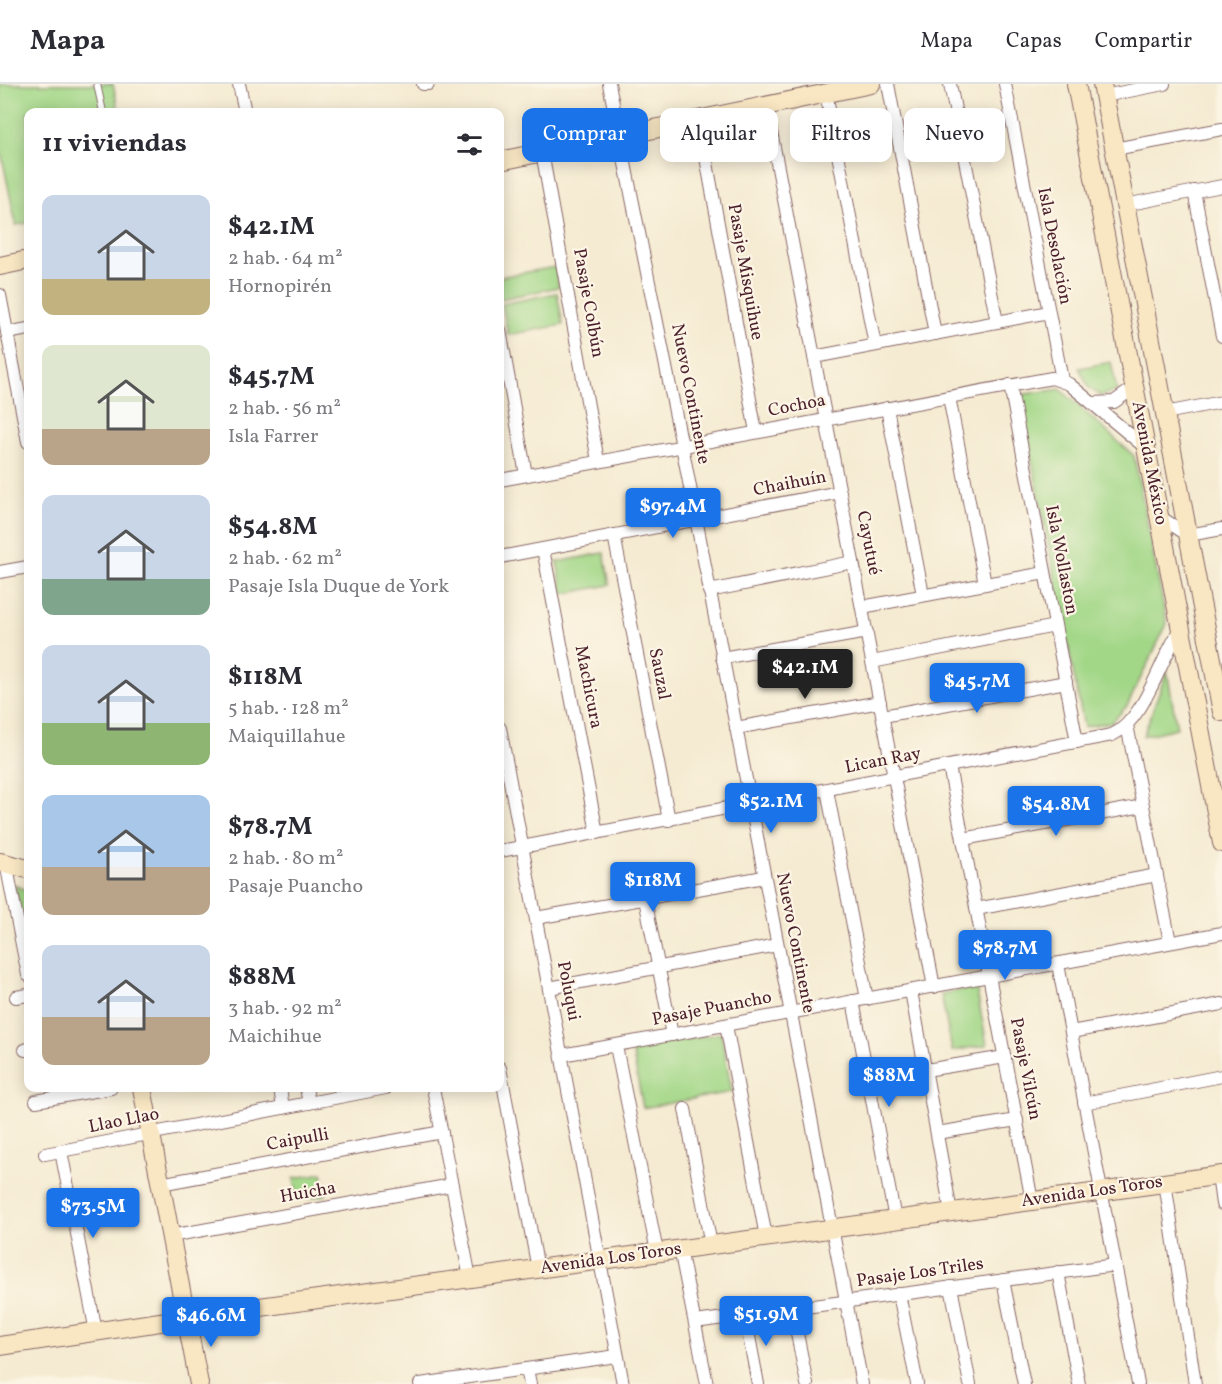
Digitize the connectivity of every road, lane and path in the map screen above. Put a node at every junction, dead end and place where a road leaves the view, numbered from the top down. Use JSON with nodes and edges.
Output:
{"nodes":[{"id":1,"x":97,"y":84,"type":"edge"},
{"id":2,"x":239,"y":84,"type":"edge"},
{"id":3,"x":423,"y":84,"type":"edge"},
{"id":4,"x":428,"y":84,"type":"edge"},
{"id":5,"x":609,"y":84,"type":"edge"},
{"id":6,"x":871,"y":84,"type":"edge"},
{"id":7,"x":888,"y":84,"type":"edge"},
{"id":8,"x":950,"y":84,"type":"edge"},
{"id":9,"x":1005,"y":84,"type":"edge"},
{"id":10,"x":1076,"y":84,"type":"edge"},
{"id":11,"x":1164,"y":84,"type":"edge"},
{"id":12,"x":1103,"y":90,"type":"edge"},
{"id":13,"x":826,"y":93,"type":"junction"},
{"id":14,"x":766,"y":105,"type":"junction"},
{"id":15,"x":102,"y":108,"type":"edge"},
{"id":16,"x":243,"y":108,"type":"edge"},
{"id":17,"x":615,"y":108,"type":"edge"},
{"id":18,"x":752,"y":108,"type":"edge"},
{"id":19,"x":1222,"y":129,"type":"edge"},
{"id":20,"x":1114,"y":149,"type":"junction"},
{"id":21,"x":522,"y":156,"type":"edge"},
{"id":22,"x":504,"y":160,"type":"edge"},
{"id":23,"x":544,"y":162,"type":"edge"},
{"id":24,"x":626,"y":162,"type":"edge"},
{"id":25,"x":707,"y":162,"type":"edge"},
{"id":26,"x":1222,"y":186,"type":"edge"},
{"id":27,"x":1194,"y":191,"type":"junction"},
{"id":28,"x":1125,"y":205,"type":"junction"},
{"id":29,"x":24,"y":261,"type":"edge"},
{"id":30,"x":0,"y":266,"type":"edge"},
{"id":31,"x":0,"y":295,"type":"edge"},
{"id":32,"x":1144,"y":306,"type":"junction"},
{"id":33,"x":1119,"y":309,"type":"junction"},
{"id":34,"x":1048,"y":312,"type":"junction"},
{"id":35,"x":997,"y":322,"type":"junction"},
{"id":36,"x":24,"y":330,"type":"edge"},
{"id":37,"x":7,"y":333,"type":"junction"},
{"id":38,"x":935,"y":334,"type":"junction"},
{"id":39,"x":1222,"y":336,"type":"edge"},
{"id":40,"x":875,"y":345,"type":"junction"},
{"id":41,"x":504,"y":352,"type":"edge"},
{"id":42,"x":814,"y":357,"type":"junction"},
{"id":43,"x":1062,"y":380,"type":"junction"},
{"id":44,"x":1010,"y":385,"type":"junction"},
{"id":45,"x":1135,"y":387,"type":"junction"},
{"id":46,"x":23,"y":388,"type":"edge"},
{"id":47,"x":949,"y":396,"type":"junction"},
{"id":48,"x":1222,"y":402,"type":"edge"},
{"id":49,"x":1093,"y":403,"type":"junction"},
{"id":50,"x":888,"y":408,"type":"junction"},
{"id":51,"x":1165,"y":413,"type":"junction"},
{"id":52,"x":826,"y":419,"type":"junction"},
{"id":53,"x":756,"y":432,"type":"junction"},
{"id":54,"x":682,"y":446,"type":"junction"},
{"id":55,"x":1146,"y":448,"type":"junction"},
{"id":56,"x":598,"y":461,"type":"junction"},
{"id":57,"x":526,"y":475,"type":"junction"},
{"id":58,"x":504,"y":479,"type":"edge"},
{"id":59,"x":840,"y":492,"type":"junction"},
{"id":60,"x":1160,"y":518,"type":"junction"},
{"id":61,"x":696,"y":520,"type":"junction"},
{"id":62,"x":1222,"y":529,"type":"edge"},
{"id":63,"x":614,"y":535,"type":"junction"},
{"id":64,"x":1188,"y":535,"type":"junction"},
{"id":65,"x":543,"y":549,"type":"junction"},
{"id":66,"x":504,"y":556,"type":"edge"},
{"id":67,"x":853,"y":562,"type":"junction"},
{"id":68,"x":24,"y":568,"type":"edge"},
{"id":69,"x":0,"y":573,"type":"edge"},
{"id":70,"x":1045,"y":573,"type":"junction"},
{"id":71,"x":985,"y":584,"type":"junction"},
{"id":72,"x":709,"y":591,"type":"junction"},
{"id":73,"x":923,"y":596,"type":"junction"},
{"id":74,"x":862,"y":607,"type":"junction"},
{"id":75,"x":1055,"y":626,"type":"junction"},
{"id":76,"x":1181,"y":629,"type":"junction"},
{"id":77,"x":867,"y":633,"type":"junction"},
{"id":78,"x":1217,"y":657,"type":"edge"},
{"id":79,"x":722,"y":658,"type":"junction"},
{"id":80,"x":873,"y":662,"type":"junction"},
{"id":81,"x":1066,"y":682,"type":"junction"},
{"id":82,"x":880,"y":702,"type":"junction"},
{"id":83,"x":1222,"y":712,"type":"edge"},
{"id":84,"x":883,"y":716,"type":"junction"},
{"id":85,"x":1127,"y":725,"type":"junction"},
{"id":86,"x":736,"y":728,"type":"junction"},
{"id":87,"x":1077,"y":742,"type":"junction"},
{"id":88,"x":949,"y":766,"type":"junction"},
{"id":89,"x":894,"y":777,"type":"junction"},
{"id":90,"x":505,"y":784,"type":"edge"},
{"id":91,"x":827,"y":790,"type":"junction"},
{"id":92,"x":750,"y":805,"type":"junction"},
{"id":93,"x":1143,"y":806,"type":"junction"},
{"id":94,"x":669,"y":820,"type":"junction"},
{"id":95,"x":597,"y":833,"type":"junction"},
{"id":96,"x":963,"y":839,"type":"junction"},
{"id":97,"x":1222,"y":843,"type":"edge"},
{"id":98,"x":522,"y":847,"type":"junction"},
{"id":99,"x":504,"y":850,"type":"edge"},
{"id":100,"x":3,"y":863,"type":"edge"},
{"id":101,"x":24,"y":868,"type":"edge"},
{"id":102,"x":1157,"y":875,"type":"junction"},
{"id":103,"x":764,"y":877,"type":"junction"},
{"id":104,"x":645,"y":899,"type":"junction"},
{"id":105,"x":976,"y":909,"type":"junction"},
{"id":106,"x":536,"y":918,"type":"junction"},
{"id":107,"x":1222,"y":933,"type":"edge"},
{"id":108,"x":1170,"y":942,"type":"junction"},
{"id":109,"x":777,"y":945,"type":"junction"},
{"id":110,"x":24,"y":957,"type":"edge"},
{"id":111,"x":1058,"y":964,"type":"junction"},
{"id":112,"x":658,"y":967,"type":"junction"},
{"id":113,"x":989,"y":977,"type":"junction"},
{"id":114,"x":549,"y":987,"type":"junction"},
{"id":115,"x":934,"y":987,"type":"junction"},
{"id":116,"x":911,"y":991,"type":"junction"},
{"id":117,"x":867,"y":999,"type":"junction"},
{"id":118,"x":853,"y":1001,"type":"junction"},
{"id":119,"x":1222,"y":1004,"type":"edge"},
{"id":120,"x":790,"y":1013,"type":"junction"},
{"id":121,"x":726,"y":1025,"type":"junction"},
{"id":122,"x":1071,"y":1032,"type":"junction"},
{"id":123,"x":672,"y":1035,"type":"junction"},
{"id":124,"x":616,"y":1046,"type":"junction"},
{"id":125,"x":562,"y":1055,"type":"junction"},
{"id":126,"x":1005,"y":1057,"type":"junction"},
{"id":127,"x":926,"y":1070,"type":"junction"},
{"id":128,"x":1222,"y":1076,"type":"edge"},
{"id":129,"x":504,"y":1089,"type":"edge"},
{"id":130,"x":88,"y":1092,"type":"edge"},
{"id":131,"x":143,"y":1092,"type":"edge"},
{"id":132,"x":281,"y":1092,"type":"edge"},
{"id":133,"x":307,"y":1092,"type":"edge"},
{"id":134,"x":364,"y":1092,"type":"edge"},
{"id":135,"x":434,"y":1092,"type":"edge"},
{"id":136,"x":36,"y":1101,"type":"dead end"},
{"id":137,"x":309,"y":1102,"type":"junction"},
{"id":138,"x":1084,"y":1103,"type":"junction"},
{"id":139,"x":283,"y":1108,"type":"junction"},
{"id":140,"x":685,"y":1109,"type":"dead end"},
{"id":141,"x":1017,"y":1120,"type":"junction"},
{"id":142,"x":442,"y":1132,"type":"junction"},
{"id":143,"x":937,"y":1133,"type":"junction"},
{"id":144,"x":151,"y":1134,"type":"junction"},
{"id":145,"x":61,"y":1151,"type":"junction"},
{"id":146,"x":45,"y":1154,"type":"dead end"},
{"id":147,"x":1220,"y":1175,"type":"edge"},
{"id":148,"x":1165,"y":1182,"type":"junction"},
{"id":149,"x":160,"y":1184,"type":"junction"},
{"id":150,"x":452,"y":1185,"type":"junction"},
{"id":151,"x":1101,"y":1191,"type":"junction"},
{"id":152,"x":1032,"y":1201,"type":"junction"},
{"id":153,"x":1222,"y":1204,"type":"edge"},
{"id":154,"x":951,"y":1212,"type":"junction"},
{"id":155,"x":895,"y":1220,"type":"junction"},
{"id":156,"x":831,"y":1228,"type":"junction"},
{"id":157,"x":170,"y":1236,"type":"junction"},
{"id":158,"x":766,"y":1237,"type":"junction"},
{"id":159,"x":711,"y":1245,"type":"junction"},
{"id":160,"x":680,"y":1249,"type":"junction"},
{"id":161,"x":657,"y":1252,"type":"junction"},
{"id":162,"x":598,"y":1260,"type":"junction"},
{"id":163,"x":1115,"y":1264,"type":"junction"},
{"id":164,"x":538,"y":1269,"type":"junction"},
{"id":165,"x":1058,"y":1272,"type":"junction"},
{"id":166,"x":470,"y":1278,"type":"junction"},
{"id":167,"x":1003,"y":1280,"type":"junction"},
{"id":168,"x":951,"y":1287,"type":"junction"},
{"id":169,"x":899,"y":1293,"type":"junction"},
{"id":170,"x":845,"y":1301,"type":"junction"},
{"id":171,"x":792,"y":1308,"type":"junction"},
{"id":172,"x":745,"y":1315,"type":"junction"},
{"id":173,"x":186,"y":1318,"type":"junction"},
{"id":174,"x":695,"y":1322,"type":"junction"},
{"id":175,"x":96,"y":1332,"type":"junction"},
{"id":176,"x":0,"y":1346,"type":"edge"},
{"id":177,"x":617,"y":1356,"type":"junction"},
{"id":178,"x":527,"y":1369,"type":"junction"},
{"id":179,"x":445,"y":1382,"type":"edge"},
{"id":180,"x":199,"y":1384,"type":"edge"},
{"id":181,"x":420,"y":1384,"type":"edge"},
{"id":182,"x":530,"y":1384,"type":"edge"},
{"id":183,"x":623,"y":1384,"type":"edge"},
{"id":184,"x":707,"y":1384,"type":"edge"},
{"id":185,"x":758,"y":1384,"type":"edge"},
{"id":186,"x":807,"y":1384,"type":"edge"},
{"id":187,"x":862,"y":1384,"type":"edge"},
{"id":188,"x":918,"y":1384,"type":"edge"},
{"id":189,"x":970,"y":1384,"type":"edge"},
{"id":190,"x":1024,"y":1384,"type":"edge"},
{"id":191,"x":1079,"y":1384,"type":"edge"},
{"id":192,"x":1138,"y":1384,"type":"edge"},
{"id":193,"x":1195,"y":1384,"type":"edge"}],
"edges":[{"from":1,"to":15,"type":"lane"},
{"from":2,"to":16,"type":"street"},
{"from":3,"to":4,"type":"street"},
{"from":5,"to":17,"type":"street","name":"Nuevo Continente"},
{"from":6,"to":13,"type":"street"},
{"from":7,"to":38,"type":"street"},
{"from":8,"to":35,"type":"street"},
{"from":9,"to":34,"type":"street","name":"Isla Desolación"},
{"from":10,"to":33,"type":"street","name":"Avenida México"},
{"from":11,"to":12,"type":"street"},
{"from":12,"to":20,"type":"street","name":"Avenida México"},
{"from":13,"to":14,"type":"street"},
{"from":13,"to":40,"type":"street"},
{"from":14,"to":18,"type":"street"},
{"from":14,"to":42,"type":"street","name":"Cayutué"},
{"from":19,"to":20,"type":"street"},
{"from":20,"to":28,"type":"street","name":"Avenida México"},
{"from":21,"to":22,"type":"street"},
{"from":23,"to":56,"type":"street","name":"Pasaje Colbún"},
{"from":24,"to":54,"type":"street","name":"Nuevo Continente"},
{"from":25,"to":53,"type":"street","name":"Pasaje Misquihue"},
{"from":26,"to":27,"type":"street"},
{"from":27,"to":28,"type":"street"},
{"from":27,"to":39,"type":"street"},
{"from":28,"to":32,"type":"street","name":"Avenida México"},
{"from":29,"to":30,"type":"street"},
{"from":31,"to":37,"type":"street"},
{"from":32,"to":33,"type":"street"},
{"from":32,"to":51,"type":"street","name":"Avenida México"},
{"from":33,"to":45,"type":"street","name":"Avenida México"},
{"from":34,"to":35,"type":"street"},
{"from":34,"to":43,"type":"street","name":"Isla Desolación"},
{"from":35,"to":38,"type":"street"},
{"from":36,"to":37,"type":"street"},
{"from":37,"to":46,"type":"street"},
{"from":38,"to":40,"type":"street"},
{"from":40,"to":42,"type":"street"},
{"from":41,"to":57,"type":"street"},
{"from":42,"to":52,"type":"street","name":"Cayutué"},
{"from":43,"to":44,"type":"street","name":"Cochoa"},
{"from":43,"to":49,"type":"street"},
{"from":44,"to":47,"type":"street","name":"Cochoa"},
{"from":44,"to":70,"type":"street","name":"Isla Wollaston"},
{"from":45,"to":49,"type":"street"},
{"from":45,"to":55,"type":"street","name":"Avenida México"},
{"from":47,"to":50,"type":"street","name":"Cochoa"},
{"from":47,"to":71,"type":"street"},
{"from":48,"to":51,"type":"street"},
{"from":49,"to":55,"type":"street"},
{"from":50,"to":52,"type":"street","name":"Cochoa"},
{"from":50,"to":73,"type":"street"},
{"from":51,"to":64,"type":"street","name":"Avenida México"},
{"from":52,"to":53,"type":"street","name":"Cochoa"},
{"from":52,"to":59,"type":"street","name":"Cayutué"},
{"from":53,"to":54,"type":"street","name":"Cochoa"},
{"from":54,"to":56,"type":"street","name":"Cochoa"},
{"from":54,"to":61,"type":"street","name":"Nuevo Continente"},
{"from":55,"to":60,"type":"street","name":"Avenida México"},
{"from":56,"to":57,"type":"street","name":"Cochoa"},
{"from":57,"to":58,"type":"street","name":"Cochoa"},
{"from":59,"to":61,"type":"street","name":"Chaihuín"},
{"from":59,"to":67,"type":"street","name":"Cayutué"},
{"from":60,"to":64,"type":"street"},
{"from":60,"to":76,"type":"street","name":"Avenida México"},
{"from":61,"to":63,"type":"street","name":"Chaihuín"},
{"from":61,"to":72,"type":"street","name":"Nuevo Continente"},
{"from":62,"to":64,"type":"street"},
{"from":63,"to":65,"type":"street","name":"Chaihuín"},
{"from":63,"to":94,"type":"street","name":"Sauzal"},
{"from":64,"to":78,"type":"street","name":"Avenida México"},
{"from":65,"to":66,"type":"street","name":"Chaihuín"},
{"from":65,"to":95,"type":"street","name":"Machicura"},
{"from":67,"to":72,"type":"street"},
{"from":67,"to":74,"type":"street","name":"Cayutué"},
{"from":68,"to":69,"type":"street"},
{"from":70,"to":71,"type":"street"},
{"from":70,"to":75,"type":"street","name":"Isla Wollaston"},
{"from":71,"to":73,"type":"street"},
{"from":72,"to":79,"type":"street","name":"Nuevo Continente"},
{"from":73,"to":74,"type":"street"},
{"from":74,"to":77,"type":"street","name":"Cayutué"},
{"from":75,"to":80,"type":"street"},
{"from":75,"to":81,"type":"street","name":"Isla Wollaston"},
{"from":76,"to":85,"type":"street"},
{"from":76,"to":97,"type":"street","name":"Avenida México"},
{"from":77,"to":79,"type":"street"},
{"from":77,"to":80,"type":"street","name":"Cayutué"},
{"from":78,"to":83,"type":"street","name":"Avenida México"},
{"from":79,"to":86,"type":"street","name":"Nuevo Continente"},
{"from":80,"to":82,"type":"street","name":"Cayutué"},
{"from":81,"to":84,"type":"street"},
{"from":81,"to":87,"type":"street","name":"Isla Wollaston"},
{"from":82,"to":84,"type":"street","name":"Cayutué"},
{"from":82,"to":86,"type":"street"},
{"from":84,"to":89,"type":"street","name":"Cayutué"},
{"from":85,"to":87,"type":"street","name":"Lican Ray"},
{"from":85,"to":93,"type":"street"},
{"from":86,"to":92,"type":"street","name":"Nuevo Continente"},
{"from":87,"to":88,"type":"street","name":"Lican Ray"},
{"from":88,"to":89,"type":"street","name":"Lican Ray"},
{"from":88,"to":96,"type":"street","name":"Pasaje Vilcún"},
{"from":89,"to":91,"type":"street","name":"Lican Ray"},
{"from":89,"to":115,"type":"street","name":"Cayutué"},
{"from":90,"to":98,"type":"street","name":"Poluqui"},
{"from":91,"to":92,"type":"street","name":"Lican Ray"},
{"from":91,"to":117,"type":"street"},
{"from":92,"to":94,"type":"street","name":"Lican Ray"},
{"from":92,"to":103,"type":"street","name":"Nuevo Continente"},
{"from":93,"to":96,"type":"street"},
{"from":93,"to":102,"type":"street"},
{"from":94,"to":95,"type":"street","name":"Lican Ray"},
{"from":95,"to":98,"type":"street","name":"Lican Ray"},
{"from":96,"to":105,"type":"street","name":"Pasaje Vilcún"},
{"from":98,"to":99,"type":"street","name":"Lican Ray"},
{"from":98,"to":106,"type":"street","name":"Poluqui"},
{"from":100,"to":101,"type":"street"},
{"from":100,"to":110,"type":"street"},
{"from":102,"to":105,"type":"street"},
{"from":102,"to":108,"type":"street"},
{"from":103,"to":104,"type":"street"},
{"from":103,"to":109,"type":"street","name":"Nuevo Continente"},
{"from":104,"to":106,"type":"street"},
{"from":104,"to":112,"type":"street"},
{"from":105,"to":113,"type":"street","name":"Pasaje Vilcún"},
{"from":106,"to":114,"type":"street","name":"Poluqui"},
{"from":107,"to":108,"type":"street","name":"Pasaje Puancho"},
{"from":108,"to":111,"type":"street","name":"Pasaje Puancho"},
{"from":109,"to":112,"type":"street"},
{"from":109,"to":120,"type":"street","name":"Nuevo Continente"},
{"from":111,"to":113,"type":"street","name":"Pasaje Puancho"},
{"from":111,"to":122,"type":"street"},
{"from":112,"to":114,"type":"street"},
{"from":112,"to":123,"type":"street"},
{"from":113,"to":115,"type":"street","name":"Pasaje Puancho"},
{"from":113,"to":126,"type":"street","name":"Pasaje Vilcún"},
{"from":114,"to":125,"type":"street","name":"Poluqui"},
{"from":115,"to":116,"type":"street","name":"Pasaje Puancho"},
{"from":116,"to":117,"type":"street","name":"Pasaje Puancho"},
{"from":116,"to":127,"type":"street"},
{"from":117,"to":118,"type":"street","name":"Pasaje Puancho"},
{"from":118,"to":120,"type":"street","name":"Pasaje Puancho"},
{"from":118,"to":155,"type":"street"},
{"from":119,"to":122,"type":"street"},
{"from":120,"to":121,"type":"street","name":"Pasaje Puancho"},
{"from":120,"to":156,"type":"street","name":"Nuevo Continente"},
{"from":121,"to":123,"type":"street","name":"Pasaje Puancho"},
{"from":121,"to":158,"type":"street"},
{"from":122,"to":138,"type":"street"},
{"from":123,"to":124,"type":"street","name":"Pasaje Puancho"},
{"from":124,"to":125,"type":"street","name":"Pasaje Puancho"},
{"from":124,"to":161,"type":"street"},
{"from":125,"to":162,"type":"street","name":"Poluqui"},
{"from":126,"to":127,"type":"street"},
{"from":126,"to":141,"type":"street","name":"Pasaje Vilcún"},
{"from":127,"to":143,"type":"street"},
{"from":128,"to":138,"type":"street"},
{"from":129,"to":164,"type":"street"},
{"from":130,"to":136,"type":"street"},
{"from":131,"to":144,"type":"street"},
{"from":132,"to":139,"type":"street"},
{"from":133,"to":137,"type":"street"},
{"from":134,"to":137,"type":"street","name":"Llao Llao"},
{"from":135,"to":142,"type":"street"},
{"from":137,"to":139,"type":"street","name":"Llao Llao"},
{"from":138,"to":151,"type":"street"},
{"from":139,"to":144,"type":"street","name":"Llao Llao"},
{"from":140,"to":159,"type":"street"},
{"from":141,"to":143,"type":"street"},
{"from":141,"to":152,"type":"street","name":"Pasaje Vilcún"},
{"from":142,"to":149,"type":"street","name":"Caipulli"},
{"from":142,"to":150,"type":"street"},
{"from":143,"to":154,"type":"street"},
{"from":144,"to":145,"type":"street","name":"Llao Llao"},
{"from":144,"to":149,"type":"street"},
{"from":145,"to":146,"type":"street","name":"Llao Llao"},
{"from":145,"to":175,"type":"street"},
{"from":147,"to":148,"type":"street","name":"Avenida Los Toros"},
{"from":147,"to":153,"type":"street"},
{"from":148,"to":151,"type":"street","name":"Avenida Los Toros"},
{"from":148,"to":193,"type":"street"},
{"from":149,"to":157,"type":"street"},
{"from":150,"to":157,"type":"street","name":"Huicha"},
{"from":150,"to":166,"type":"street"},
{"from":151,"to":152,"type":"street","name":"Avenida Los Toros"},
{"from":151,"to":163,"type":"street"},
{"from":152,"to":154,"type":"street","name":"Avenida Los Toros"},
{"from":154,"to":155,"type":"street","name":"Avenida Los Toros"},
{"from":155,"to":156,"type":"street","name":"Avenida Los Toros"},
{"from":156,"to":158,"type":"street","name":"Avenida Los Toros"},
{"from":156,"to":170,"type":"street","name":"Nuevo Continente"},
{"from":157,"to":173,"type":"street"},
{"from":158,"to":159,"type":"street","name":"Avenida Los Toros"},
{"from":159,"to":160,"type":"street","name":"Avenida Los Toros"},
{"from":160,"to":161,"type":"street","name":"Avenida Los Toros"},
{"from":160,"to":174,"type":"street"},
{"from":161,"to":162,"type":"street","name":"Avenida Los Toros"},
{"from":162,"to":164,"type":"street","name":"Avenida Los Toros"},
{"from":162,"to":177,"type":"street","name":"Poluqui"},
{"from":163,"to":165,"type":"street","name":"Pasaje Los Triles"},
{"from":163,"to":192,"type":"street"},
{"from":164,"to":166,"type":"street","name":"Avenida Los Toros"},
{"from":165,"to":167,"type":"street","name":"Pasaje Los Triles"},
{"from":165,"to":191,"type":"street"},
{"from":166,"to":173,"type":"street","name":"Avenida Los Toros"},
{"from":167,"to":168,"type":"street","name":"Pasaje Los Triles"},
{"from":167,"to":190,"type":"street"},
{"from":168,"to":169,"type":"street","name":"Pasaje Los Triles"},
{"from":168,"to":189,"type":"street"},
{"from":169,"to":170,"type":"street","name":"Pasaje Los Triles"},
{"from":169,"to":188,"type":"street"},
{"from":170,"to":171,"type":"street","name":"Pasaje Los Triles"},
{"from":170,"to":187,"type":"street","name":"Nuevo Continente"},
{"from":171,"to":172,"type":"street","name":"Pasaje Los Triles"},
{"from":171,"to":186,"type":"street"},
{"from":172,"to":174,"type":"street","name":"Pasaje Los Triles"},
{"from":172,"to":185,"type":"street"},
{"from":173,"to":175,"type":"street","name":"Avenida Los Toros"},
{"from":173,"to":180,"type":"street"},
{"from":174,"to":184,"type":"street"},
{"from":175,"to":176,"type":"street","name":"Avenida Los Toros"},
{"from":177,"to":178,"type":"street"},
{"from":177,"to":183,"type":"street","name":"Poluqui"},
{"from":178,"to":179,"type":"street"},
{"from":178,"to":182,"type":"street"},
{"from":179,"to":181,"type":"street"}]}
